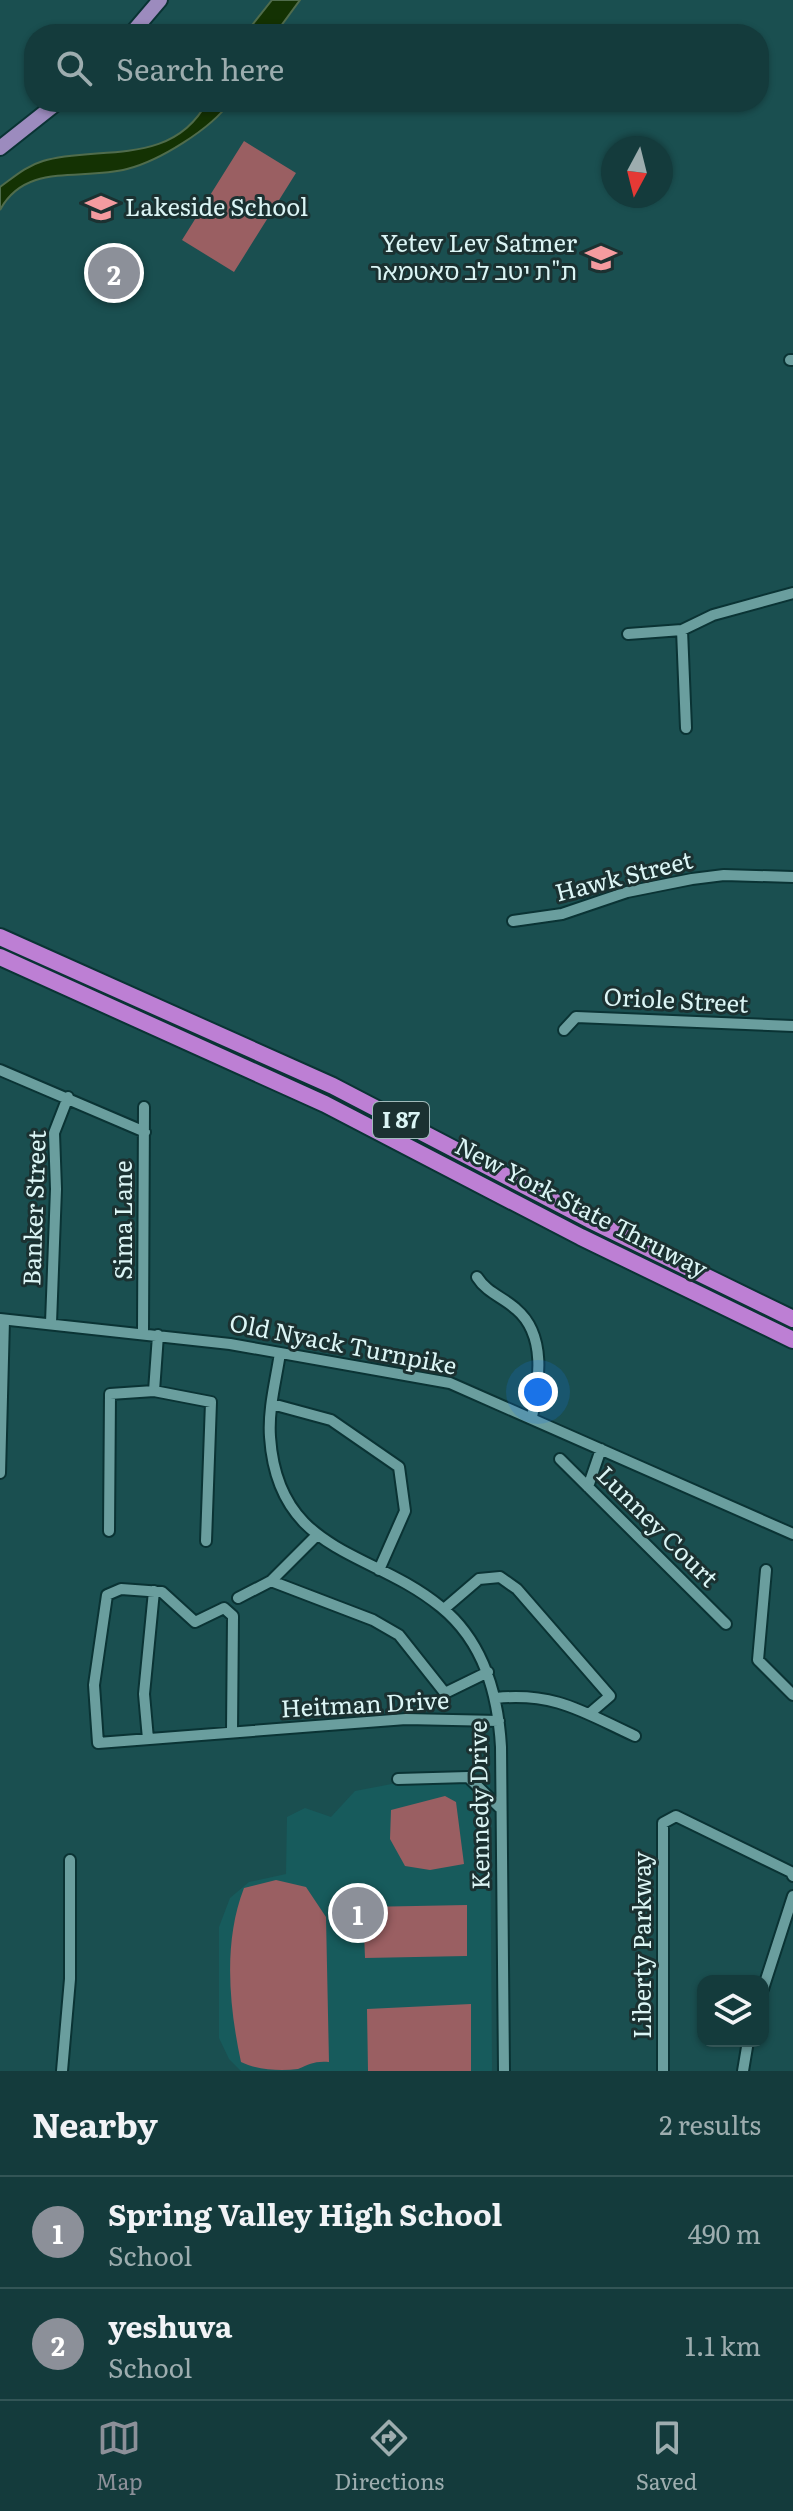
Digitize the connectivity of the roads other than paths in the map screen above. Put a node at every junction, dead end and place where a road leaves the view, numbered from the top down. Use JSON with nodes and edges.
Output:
{"nodes":[{"id":1,"x":160,"y":0,"type":"edge"},
{"id":2,"x":140,"y":24,"type":"edge"},
{"id":3,"x":45,"y":112,"type":"edge"},
{"id":4,"x":0,"y":148,"type":"edge"},
{"id":5,"x":793,"y":593,"type":"edge"},
{"id":6,"x":682,"y":630,"type":"junction"},
{"id":7,"x":628,"y":634,"type":"dead end"},
{"id":8,"x":686,"y":728,"type":"dead end"},
{"id":9,"x":793,"y":877,"type":"edge"},
{"id":10,"x":513,"y":921,"type":"dead end"},
{"id":11,"x":0,"y":937,"type":"edge"},
{"id":12,"x":0,"y":957,"type":"edge"},
{"id":13,"x":793,"y":1026,"type":"edge"},
{"id":14,"x":564,"y":1030,"type":"dead end"},
{"id":15,"x":0,"y":1070,"type":"edge"},
{"id":16,"x":68,"y":1097,"type":"junction"},
{"id":17,"x":144,"y":1107,"type":"dead end"},
{"id":18,"x":145,"y":1132,"type":"junction"},
{"id":19,"x":477,"y":1277,"type":"dead end"},
{"id":20,"x":793,"y":1319,"type":"edge"},
{"id":21,"x":2,"y":1320,"type":"edge"},
{"id":22,"x":51,"y":1323,"type":"junction"},
{"id":23,"x":143,"y":1333,"type":"junction"},
{"id":24,"x":158,"y":1335,"type":"junction"},
{"id":25,"x":793,"y":1340,"type":"edge"},
{"id":26,"x":280,"y":1353,"type":"junction"},
{"id":27,"x":154,"y":1391,"type":"junction"},
{"id":28,"x":272,"y":1404,"type":"junction"},
{"id":29,"x":532,"y":1417,"type":"junction"},
{"id":30,"x":601,"y":1449,"type":"junction"},
{"id":31,"x":560,"y":1459,"type":"dead end"},
{"id":32,"x":0,"y":1473,"type":"edge"},
{"id":33,"x":588,"y":1487,"type":"junction"},
{"id":34,"x":109,"y":1531,"type":"dead end"},
{"id":35,"x":793,"y":1534,"type":"edge"},
{"id":36,"x":317,"y":1535,"type":"junction"},
{"id":37,"x":206,"y":1541,"type":"dead end"},
{"id":38,"x":379,"y":1570,"type":"junction"},
{"id":39,"x":766,"y":1570,"type":"dead end"},
{"id":40,"x":271,"y":1581,"type":"junction"},
{"id":41,"x":154,"y":1591,"type":"junction"},
{"id":42,"x":238,"y":1598,"type":"dead end"},
{"id":43,"x":444,"y":1609,"type":"junction"},
{"id":44,"x":726,"y":1624,"type":"dead end"},
{"id":45,"x":488,"y":1672,"type":"junction"},
{"id":46,"x":793,"y":1695,"type":"edge"},
{"id":47,"x":496,"y":1698,"type":"junction"},
{"id":48,"x":589,"y":1714,"type":"junction"},
{"id":49,"x":499,"y":1721,"type":"junction"},
{"id":50,"x":232,"y":1731,"type":"junction"},
{"id":51,"x":635,"y":1736,"type":"dead end"},
{"id":52,"x":148,"y":1739,"type":"junction"},
{"id":53,"x":398,"y":1779,"type":"dead end"},
{"id":54,"x":501,"y":1809,"type":"junction"},
{"id":55,"x":70,"y":1860,"type":"dead end"},
{"id":56,"x":793,"y":1876,"type":"edge"},
{"id":57,"x":793,"y":1896,"type":"edge"},
{"id":58,"x":768,"y":1975,"type":"edge"},
{"id":59,"x":747,"y":2047,"type":"edge"},
{"id":60,"x":62,"y":2071,"type":"edge"},
{"id":61,"x":504,"y":2071,"type":"edge"},
{"id":62,"x":663,"y":2071,"type":"edge"},
{"id":63,"x":743,"y":2071,"type":"edge"}],
"edges":[{"from":1,"to":2,"type":"main road"},
{"from":3,"to":4,"type":"main road"},
{"from":5,"to":6,"type":"street"},
{"from":6,"to":7,"type":"street"},
{"from":6,"to":8,"type":"street"},
{"from":9,"to":10,"type":"street","name":"Hawk Street"},
{"from":11,"to":20,"type":"highway","name":"New York State Thruway","number":"I 87"},
{"from":12,"to":25,"type":"highway","name":"New York State Thruway","number":"I 87"},
{"from":13,"to":14,"type":"street","name":"Oriole Street"},
{"from":15,"to":16,"type":"street"},
{"from":16,"to":18,"type":"street"},
{"from":16,"to":22,"type":"street","name":"Banker Street"},
{"from":17,"to":18,"type":"street","name":"Sima Lane"},
{"from":18,"to":23,"type":"street","name":"Sima Lane"},
{"from":19,"to":29,"type":"street"},
{"from":21,"to":22,"type":"street","name":"Old Nyack Turnpike"},
{"from":21,"to":32,"type":"street"},
{"from":22,"to":23,"type":"street","name":"Old Nyack Turnpike"},
{"from":23,"to":24,"type":"street","name":"Old Nyack Turnpike"},
{"from":24,"to":26,"type":"street","name":"Old Nyack Turnpike"},
{"from":24,"to":27,"type":"street"},
{"from":26,"to":28,"type":"street","name":"Kennedy Drive"},
{"from":26,"to":29,"type":"street","name":"Old Nyack Turnpike"},
{"from":27,"to":34,"type":"street"},
{"from":27,"to":37,"type":"street"},
{"from":28,"to":36,"type":"street","name":"Kennedy Drive"},
{"from":28,"to":38,"type":"street"},
{"from":29,"to":30,"type":"street","name":"Old Nyack Turnpike"},
{"from":30,"to":33,"type":"street"},
{"from":30,"to":35,"type":"street","name":"Old Nyack Turnpike"},
{"from":31,"to":33,"type":"street","name":"Lunney Court"},
{"from":33,"to":44,"type":"street","name":"Lunney Court"},
{"from":36,"to":38,"type":"street","name":"Kennedy Drive"},
{"from":36,"to":40,"type":"street"},
{"from":38,"to":43,"type":"street","name":"Kennedy Drive"},
{"from":39,"to":46,"type":"street"},
{"from":40,"to":42,"type":"street"},
{"from":40,"to":45,"type":"street"},
{"from":41,"to":50,"type":"street"},
{"from":41,"to":52,"type":"street"},
{"from":41,"to":52,"type":"street","name":"Heitman Drive"},
{"from":43,"to":45,"type":"street","name":"Kennedy Drive"},
{"from":43,"to":48,"type":"street"},
{"from":45,"to":47,"type":"street","name":"Kennedy Drive"},
{"from":47,"to":48,"type":"street"},
{"from":47,"to":49,"type":"street","name":"Kennedy Drive"},
{"from":48,"to":51,"type":"street"},
{"from":49,"to":50,"type":"street","name":"Heitman Drive"},
{"from":49,"to":54,"type":"street","name":"Kennedy Drive"},
{"from":50,"to":52,"type":"street","name":"Heitman Drive"},
{"from":53,"to":54,"type":"street"},
{"from":54,"to":61,"type":"street","name":"Kennedy Drive"},
{"from":55,"to":60,"type":"street"},
{"from":56,"to":62,"type":"street","name":"Liberty Parkway"},
{"from":57,"to":58,"type":"street"},
{"from":59,"to":63,"type":"street"}]}
